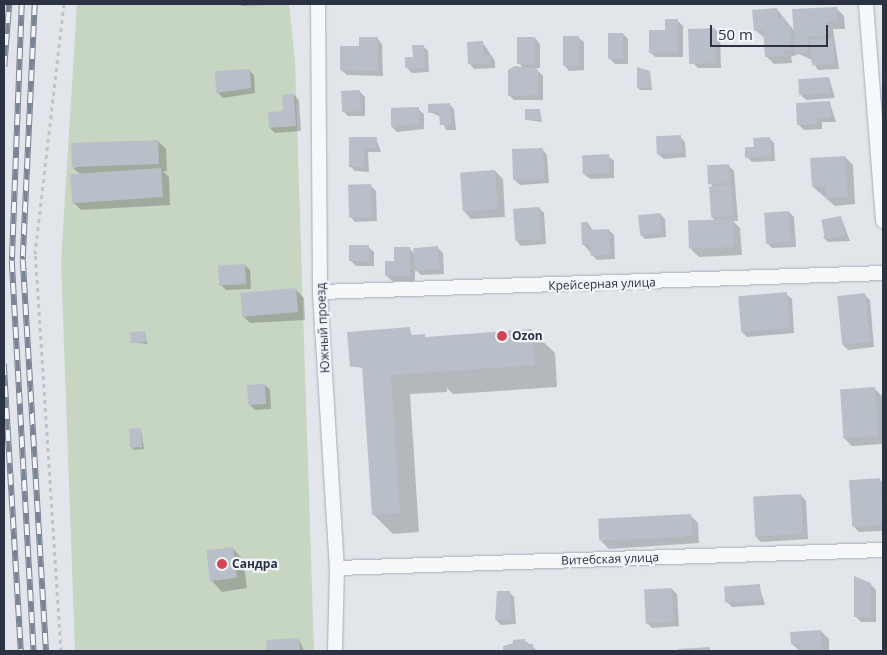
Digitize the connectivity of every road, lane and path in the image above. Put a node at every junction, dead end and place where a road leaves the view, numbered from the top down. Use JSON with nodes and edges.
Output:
{"nodes":[{"id":1,"x":64,"y":4,"type":"edge"},
{"id":2,"x":318,"y":4,"type":"edge"},
{"id":3,"x":866,"y":4,"type":"edge"},
{"id":4,"x":880,"y":125,"type":"edge"},
{"id":5,"x":883,"y":221,"type":"edge"},
{"id":6,"x":883,"y":272,"type":"edge"},
{"id":7,"x":320,"y":292,"type":"junction"},
{"id":8,"x":883,"y":550,"type":"edge"},
{"id":9,"x":337,"y":568,"type":"junction"},
{"id":10,"x":61,"y":651,"type":"edge"},
{"id":11,"x":335,"y":651,"type":"edge"}],
"edges":[{"from":1,"to":10,"type":"path"},
{"from":2,"to":7,"type":"street","name":"Южный проезд"},
{"from":3,"to":4,"type":"street"},
{"from":4,"to":5,"type":"street"},
{"from":6,"to":7,"type":"street","name":"Крейсерная улица"},
{"from":7,"to":9,"type":"street","name":"Южный проезд"},
{"from":8,"to":9,"type":"street","name":"Витебская улица"},
{"from":9,"to":11,"type":"street","name":"Южный проезд"}]}
